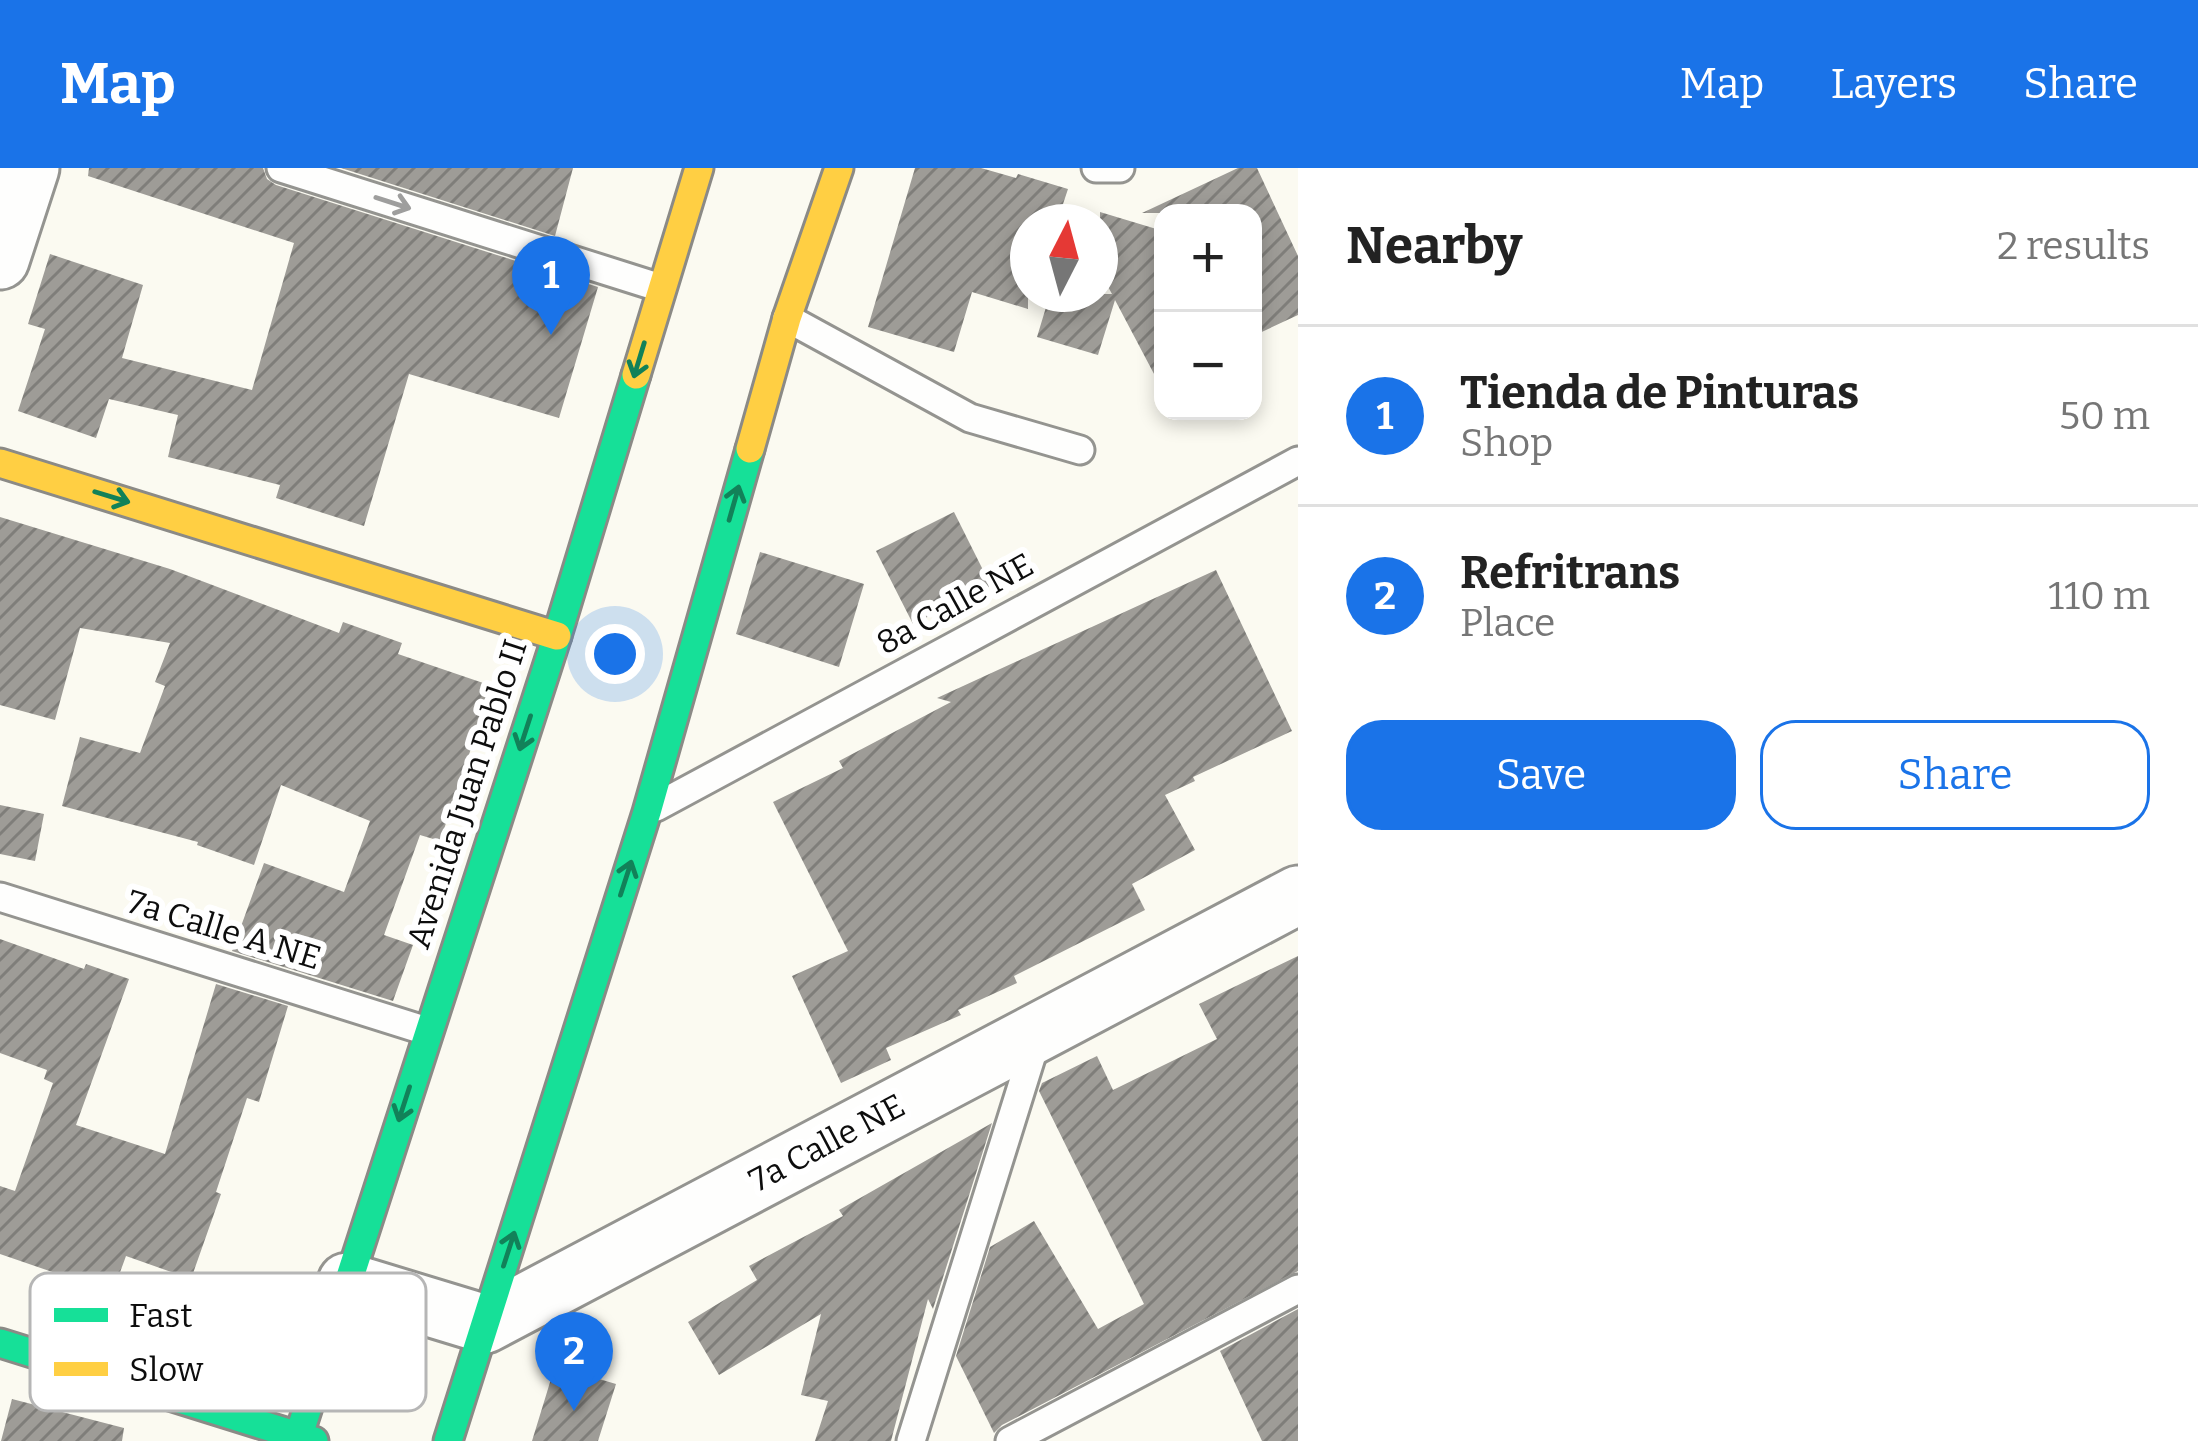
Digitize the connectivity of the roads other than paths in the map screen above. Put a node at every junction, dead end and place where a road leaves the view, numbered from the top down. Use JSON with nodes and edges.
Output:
{"nodes":[{"id":1,"x":30,"y":168,"type":"edge"},
{"id":2,"x":281,"y":168,"type":"edge"},
{"id":3,"x":699,"y":168,"type":"edge"},
{"id":4,"x":839,"y":168,"type":"edge"},
{"id":5,"x":1096,"y":168,"type":"edge"},
{"id":6,"x":1120,"y":168,"type":"edge"},
{"id":7,"x":0,"y":260,"type":"edge"},
{"id":8,"x":661,"y":288,"type":"junction"},
{"id":9,"x":787,"y":318,"type":"junction"},
{"id":10,"x":1079,"y":450,"type":"dead end"},
{"id":11,"x":1298,"y":461,"type":"edge"},
{"id":12,"x":0,"y":463,"type":"edge"},
{"id":13,"x":556,"y":635,"type":"junction"},
{"id":14,"x":647,"y":812,"type":"junction"},
{"id":15,"x":1298,"y":895,"type":"edge"},
{"id":16,"x":0,"y":897,"type":"edge"},
{"id":17,"x":1040,"y":1030,"type":"junction"},
{"id":18,"x":427,"y":1031,"type":"junction"},
{"id":19,"x":350,"y":1273,"type":"edge"},
{"id":20,"x":1298,"y":1289,"type":"edge"},
{"id":21,"x":426,"y":1306,"type":"edge"},
{"id":22,"x":485,"y":1324,"type":"junction"},
{"id":23,"x":0,"y":1342,"type":"edge"},
{"id":24,"x":30,"y":1352,"type":"edge"},
{"id":25,"x":216,"y":1411,"type":"edge"},
{"id":26,"x":303,"y":1439,"type":"edge"},
{"id":27,"x":448,"y":1441,"type":"edge"},
{"id":28,"x":910,"y":1441,"type":"edge"},
{"id":29,"x":1010,"y":1441,"type":"edge"}],
"edges":[{"from":1,"to":7,"type":"street"},
{"from":2,"to":8,"type":"lane","one_way":true},
{"from":3,"to":8,"type":"main road","name":"Avenida Juan Pablo II"},
{"from":4,"to":9,"type":"main road"},
{"from":5,"to":6,"type":"lane"},
{"from":8,"to":13,"type":"main road","name":"Avenida Juan Pablo II","one_way":true},
{"from":9,"to":10,"type":"lane"},
{"from":14,"to":9,"type":"main road","one_way":true},
{"from":11,"to":14,"type":"lane","name":"8a Calle NE"},
{"from":12,"to":13,"type":"main road","one_way":true},
{"from":13,"to":18,"type":"main road","name":"Avenida Juan Pablo II","one_way":true},
{"from":22,"to":14,"type":"main road","one_way":true},
{"from":15,"to":17,"type":"street","name":"7a Calle NE"},
{"from":16,"to":18,"type":"lane","name":"7a Calle A NE"},
{"from":17,"to":22,"type":"street","name":"7a Calle NE"},
{"from":17,"to":28,"type":"lane"},
{"from":18,"to":19,"type":"main road","name":"Avenida Juan Pablo II","one_way":true},
{"from":20,"to":29,"type":"lane"},
{"from":21,"to":22,"type":"street"},
{"from":22,"to":27,"type":"main road"},
{"from":23,"to":24,"type":"main road"},
{"from":25,"to":26,"type":"main road"}]}
